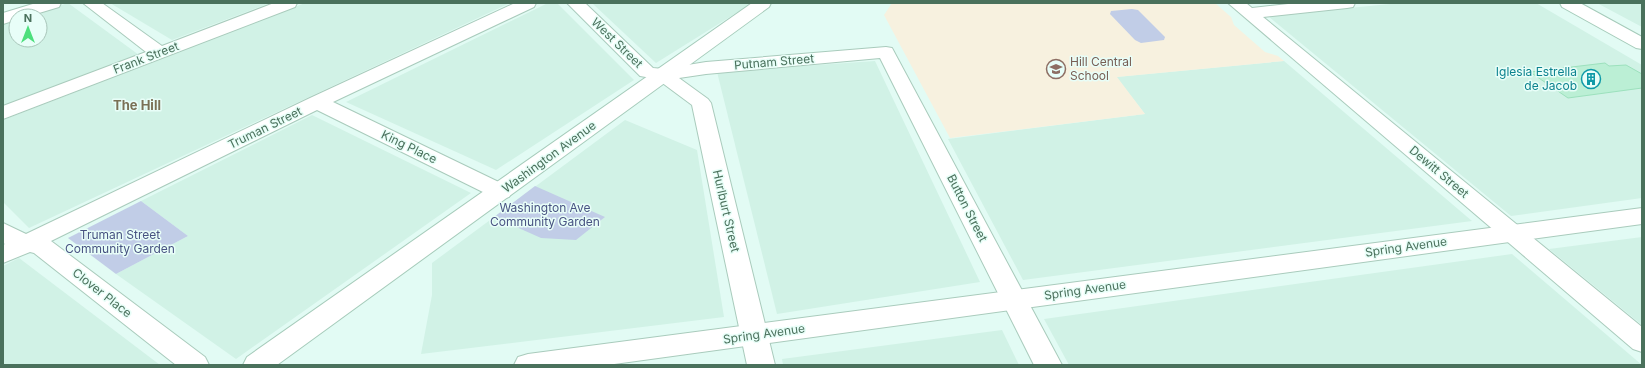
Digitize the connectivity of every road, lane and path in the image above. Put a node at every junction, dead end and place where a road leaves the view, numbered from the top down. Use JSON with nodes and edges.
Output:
{"nodes":[{"id":1,"x":53,"y":3,"type":"edge"},
{"id":2,"x":91,"y":3,"type":"edge"},
{"id":3,"x":289,"y":3,"type":"edge"},
{"id":4,"x":528,"y":3,"type":"edge"},
{"id":5,"x":575,"y":3,"type":"edge"},
{"id":6,"x":763,"y":3,"type":"edge"},
{"id":7,"x":1347,"y":3,"type":"edge"},
{"id":8,"x":1568,"y":3,"type":"edge"},
{"id":9,"x":1242,"y":8,"type":"edge"},
{"id":10,"x":3,"y":20,"type":"edge"},
{"id":11,"x":1642,"y":44,"type":"edge"},
{"id":12,"x":886,"y":52,"type":"joint"},
{"id":13,"x":160,"y":53,"type":"junction"},
{"id":14,"x":663,"y":75,"type":"junction"},
{"id":15,"x":317,"y":102,"type":"junction"},
{"id":16,"x":3,"y":113,"type":"edge"},
{"id":17,"x":501,"y":192,"type":"junction"},
{"id":18,"x":1642,"y":216,"type":"edge"},
{"id":19,"x":3,"y":231,"type":"edge"},
{"id":20,"x":1512,"y":233,"type":"junction"},
{"id":21,"x":29,"y":242,"type":"junction"},
{"id":22,"x":3,"y":255,"type":"edge"},
{"id":23,"x":1015,"y":299,"type":"junction"},
{"id":24,"x":755,"y":335,"type":"junction"},
{"id":25,"x":1642,"y":342,"type":"edge"},
{"id":26,"x":196,"y":365,"type":"edge"},
{"id":27,"x":257,"y":365,"type":"edge"},
{"id":28,"x":528,"y":365,"type":"edge"},
{"id":29,"x":760,"y":365,"type":"edge"},
{"id":30,"x":1048,"y":365,"type":"edge"}],
"edges":[{"from":1,"to":10,"type":"street"},
{"from":2,"to":13,"type":"street"},
{"from":3,"to":13,"type":"street","name":"Frank Street"},
{"from":4,"to":15,"type":"street","name":"Truman Street"},
{"from":5,"to":14,"type":"street","name":"West Street"},
{"from":6,"to":14,"type":"street","name":"Washington Avenue"},
{"from":7,"to":9,"type":"street"},
{"from":8,"to":11,"type":"street"},
{"from":9,"to":20,"type":"street","name":"Dewitt Street"},
{"from":12,"to":14,"type":"street","name":"Putnam Street"},
{"from":12,"to":23,"type":"street","name":"Button Street"},
{"from":13,"to":16,"type":"street","name":"Frank Street"},
{"from":14,"to":17,"type":"street","name":"Washington Avenue"},
{"from":14,"to":24,"type":"street","name":"Hurlburt Street"},
{"from":15,"to":17,"type":"street","name":"King Place"},
{"from":15,"to":21,"type":"street","name":"Truman Street"},
{"from":17,"to":27,"type":"street","name":"Washington Avenue"},
{"from":18,"to":20,"type":"street","name":"Spring Avenue"},
{"from":19,"to":21,"type":"street","name":"Clover Place"},
{"from":20,"to":23,"type":"street","name":"Spring Avenue"},
{"from":20,"to":25,"type":"street","name":"Dewitt Street"},
{"from":21,"to":22,"type":"street","name":"Truman Street"},
{"from":21,"to":26,"type":"street","name":"Clover Place"},
{"from":23,"to":24,"type":"street","name":"Spring Avenue"},
{"from":23,"to":30,"type":"street","name":"Button Street"},
{"from":24,"to":28,"type":"street","name":"Spring Avenue"},
{"from":24,"to":29,"type":"street","name":"Hurlburt Street"}]}
